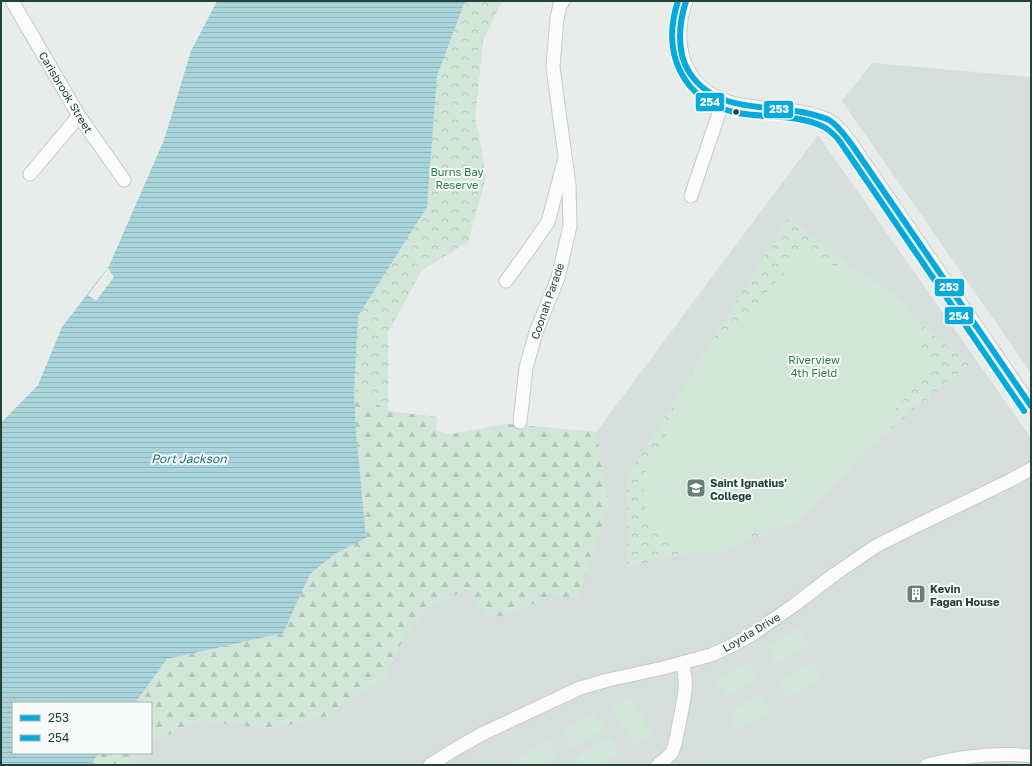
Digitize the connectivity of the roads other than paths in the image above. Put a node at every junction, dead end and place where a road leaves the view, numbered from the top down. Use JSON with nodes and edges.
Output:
{"nodes":[{"id":1,"x":12,"y":1,"type":"edge"},
{"id":2,"x":563,"y":1,"type":"edge"},
{"id":3,"x":676,"y":1,"type":"edge"},
{"id":4,"x":686,"y":1,"type":"edge"},
{"id":5,"x":680,"y":26,"type":"junction"},
{"id":6,"x":723,"y":101,"type":"junction"},
{"id":7,"x":79,"y":116,"type":"junction"},
{"id":8,"x":565,"y":156,"type":"junction"},
{"id":9,"x":30,"y":174,"type":"dead end"},
{"id":10,"x":124,"y":180,"type":"dead end"},
{"id":11,"x":691,"y":196,"type":"dead end"},
{"id":12,"x":506,"y":281,"type":"dead end"},
{"id":13,"x":1031,"y":406,"type":"edge"},
{"id":14,"x":520,"y":422,"type":"dead end"},
{"id":15,"x":1031,"y":469,"type":"edge"},
{"id":16,"x":682,"y":663,"type":"junction"},
{"id":17,"x":1031,"y":756,"type":"edge"},
{"id":18,"x":430,"y":765,"type":"edge"},
{"id":19,"x":658,"y":765,"type":"edge"},
{"id":20,"x":927,"y":765,"type":"edge"}],
"edges":[{"from":1,"to":7,"type":"street","name":"Carisbrook Street"},
{"from":2,"to":8,"type":"street","name":"Coonah Parade"},
{"from":3,"to":5,"type":"street"},
{"from":4,"to":5,"type":"street"},
{"from":5,"to":6,"type":"street"},
{"from":6,"to":11,"type":"street"},
{"from":6,"to":13,"type":"street"},
{"from":7,"to":9,"type":"street"},
{"from":7,"to":10,"type":"street","name":"Carisbrook Street"},
{"from":8,"to":12,"type":"street","name":"Coonah Parade"},
{"from":8,"to":14,"type":"street","name":"Coonah Parade"},
{"from":15,"to":16,"type":"street","name":"Loyola Drive"},
{"from":16,"to":18,"type":"street","name":"Loyola Drive"},
{"from":16,"to":19,"type":"street"},
{"from":17,"to":20,"type":"street"}]}
